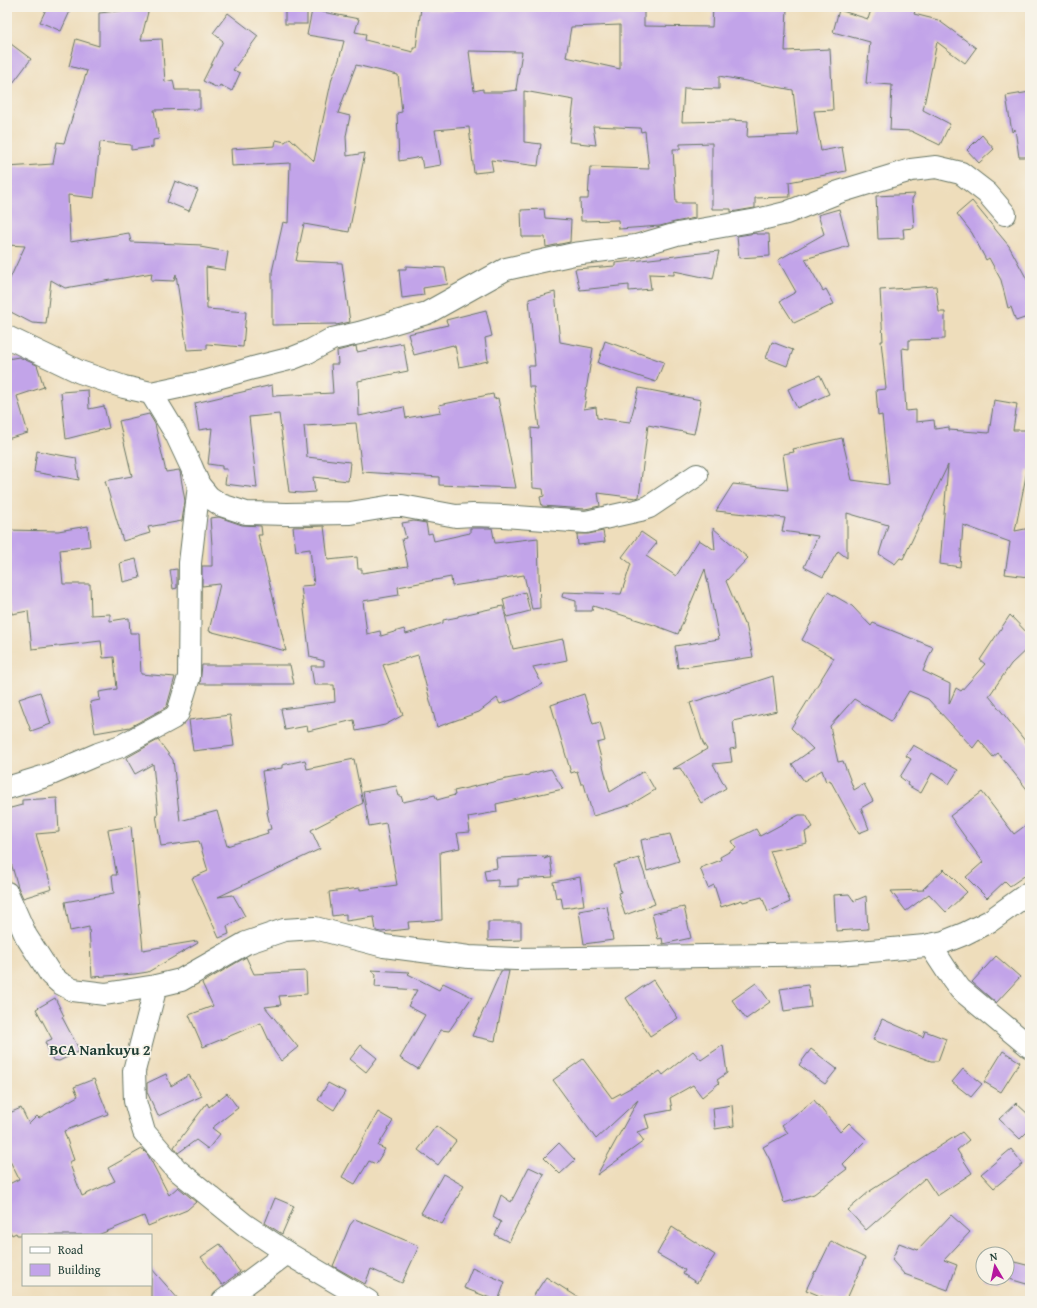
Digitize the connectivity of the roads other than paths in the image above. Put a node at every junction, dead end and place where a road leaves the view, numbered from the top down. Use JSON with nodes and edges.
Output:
{"nodes":[{"id":1,"x":1005,"y":214,"type":"dead end"},
{"id":2,"x":7,"y":337,"type":"edge"},
{"id":3,"x":150,"y":393,"type":"junction"},
{"id":4,"x":697,"y":475,"type":"dead end"},
{"id":5,"x":199,"y":485,"type":"junction"},
{"id":6,"x":7,"y":788,"type":"edge"},
{"id":7,"x":1030,"y":892,"type":"edge"},
{"id":8,"x":7,"y":893,"type":"edge"},
{"id":9,"x":930,"y":945,"type":"junction"},
{"id":10,"x":156,"y":986,"type":"junction"},
{"id":11,"x":1030,"y":1047,"type":"edge"},
{"id":12,"x":287,"y":1253,"type":"junction"},
{"id":13,"x":224,"y":1301,"type":"edge"},
{"id":14,"x":368,"y":1301,"type":"edge"}],
"edges":[{"from":1,"to":3,"type":"street"},
{"from":2,"to":3,"type":"street"},
{"from":3,"to":5,"type":"street"},
{"from":4,"to":5,"type":"street"},
{"from":5,"to":6,"type":"street"},
{"from":7,"to":9,"type":"street"},
{"from":8,"to":10,"type":"street"},
{"from":9,"to":10,"type":"street"},
{"from":9,"to":11,"type":"street"},
{"from":10,"to":12,"type":"street"},
{"from":12,"to":13,"type":"street"},
{"from":12,"to":14,"type":"street"}]}
